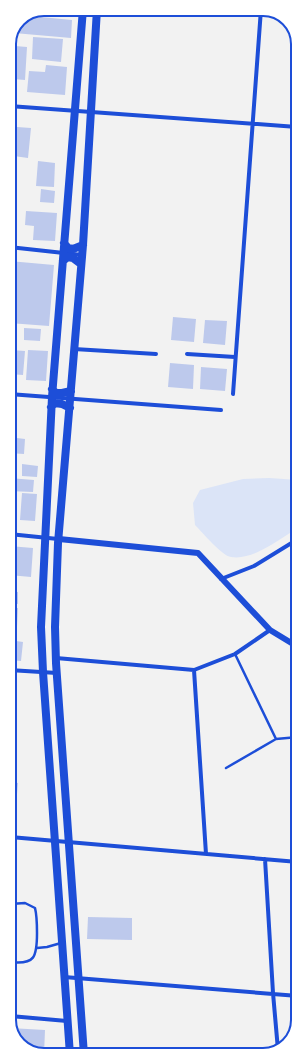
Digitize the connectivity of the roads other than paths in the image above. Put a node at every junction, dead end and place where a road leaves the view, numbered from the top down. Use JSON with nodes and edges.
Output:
{"nodes":[{"id":1,"x":82,"y":16,"type":"edge"},
{"id":2,"x":97,"y":16,"type":"edge"},
{"id":3,"x":261,"y":16,"type":"edge"},
{"id":4,"x":16,"y":106,"type":"edge"},
{"id":5,"x":75,"y":110,"type":"junction"},
{"id":6,"x":91,"y":111,"type":"junction"},
{"id":7,"x":253,"y":123,"type":"junction"},
{"id":8,"x":291,"y":126,"type":"edge"},
{"id":9,"x":64,"y":243,"type":"junction"},
{"id":10,"x":83,"y":245,"type":"junction"},
{"id":11,"x":16,"y":248,"type":"edge"},
{"id":12,"x":82,"y":255,"type":"junction"},
{"id":13,"x":63,"y":257,"type":"junction"},
{"id":14,"x":81,"y":264,"type":"junction"},
{"id":15,"x":74,"y":349,"type":"junction"},
{"id":16,"x":156,"y":354,"type":"dead end"},
{"id":17,"x":187,"y":354,"type":"dead end"},
{"id":18,"x":236,"y":357,"type":"junction"},
{"id":19,"x":52,"y":393,"type":"junction"},
{"id":20,"x":16,"y":394,"type":"edge"},
{"id":21,"x":233,"y":394,"type":"dead end"},
{"id":22,"x":71,"y":395,"type":"junction"},
{"id":23,"x":51,"y":407,"type":"junction"},
{"id":24,"x":70,"y":408,"type":"junction"},
{"id":25,"x":221,"y":410,"type":"dead end"},
{"id":26,"x":45,"y":526,"type":"junction"},
{"id":27,"x":60,"y":528,"type":"junction"},
{"id":28,"x":16,"y":535,"type":"edge"},
{"id":29,"x":45,"y":537,"type":"junction"},
{"id":30,"x":59,"y":539,"type":"junction"},
{"id":31,"x":291,"y":543,"type":"edge"},
{"id":32,"x":44,"y":549,"type":"junction"},
{"id":33,"x":58,"y":550,"type":"junction"},
{"id":34,"x":221,"y":579,"type":"junction"},
{"id":35,"x":270,"y":630,"type":"junction"},
{"id":36,"x":291,"y":643,"type":"edge"},
{"id":37,"x":235,"y":654,"type":"junction"},
{"id":38,"x":42,"y":658,"type":"junction"},
{"id":39,"x":56,"y":658,"type":"junction"},
{"id":40,"x":16,"y":670,"type":"edge"},
{"id":41,"x":194,"y":670,"type":"junction"},
{"id":42,"x":43,"y":672,"type":"junction"},
{"id":43,"x":57,"y":673,"type":"junction"},
{"id":44,"x":44,"y":684,"type":"junction"},
{"id":45,"x":58,"y":685,"type":"junction"},
{"id":46,"x":291,"y":738,"type":"edge"},
{"id":47,"x":276,"y":739,"type":"junction"},
{"id":48,"x":226,"y":768,"type":"dead end"},
{"id":49,"x":16,"y":838,"type":"edge"},
{"id":50,"x":55,"y":841,"type":"junction"},
{"id":51,"x":69,"y":842,"type":"junction"},
{"id":52,"x":206,"y":854,"type":"junction"},
{"id":53,"x":265,"y":859,"type":"junction"},
{"id":54,"x":291,"y":861,"type":"edge"},
{"id":55,"x":16,"y":904,"type":"edge"},
{"id":56,"x":61,"y":942,"type":"junction"},
{"id":57,"x":76,"y":942,"type":"junction"},
{"id":58,"x":37,"y":948,"type":"junction"},
{"id":59,"x":16,"y":962,"type":"edge"},
{"id":60,"x":64,"y":977,"type":"junction"},
{"id":61,"x":79,"y":978,"type":"junction"},
{"id":62,"x":272,"y":994,"type":"junction"},
{"id":63,"x":291,"y":995,"type":"edge"},
{"id":64,"x":16,"y":1017,"type":"edge"},
{"id":65,"x":67,"y":1021,"type":"junction"},
{"id":66,"x":277,"y":1044,"type":"edge"},
{"id":67,"x":69,"y":1048,"type":"edge"},
{"id":68,"x":84,"y":1048,"type":"edge"}],
"edges":[{"from":1,"to":5,"type":"main road"},
{"from":2,"to":6,"type":"main road"},
{"from":3,"to":7,"type":"street"},
{"from":4,"to":5,"type":"street"},
{"from":5,"to":6,"type":"street"},
{"from":5,"to":9,"type":"main road"},
{"from":6,"to":7,"type":"street"},
{"from":6,"to":10,"type":"main road"},
{"from":7,"to":8,"type":"street"},
{"from":7,"to":18,"type":"street"},
{"from":9,"to":10,"type":"main road"},
{"from":9,"to":13,"type":"main road"},
{"from":10,"to":12,"type":"main road"},
{"from":11,"to":13,"type":"street"},
{"from":12,"to":13,"type":"street"},
{"from":12,"to":14,"type":"main road"},
{"from":13,"to":14,"type":"main road"},
{"from":13,"to":19,"type":"main road"},
{"from":14,"to":15,"type":"main road"},
{"from":15,"to":16,"type":"street"},
{"from":15,"to":22,"type":"main road"},
{"from":17,"to":18,"type":"street"},
{"from":18,"to":21,"type":"street"},
{"from":19,"to":20,"type":"street"},
{"from":19,"to":22,"type":"main road"},
{"from":19,"to":23,"type":"main road"},
{"from":22,"to":24,"type":"main road"},
{"from":22,"to":25,"type":"street"},
{"from":23,"to":24,"type":"main road"},
{"from":23,"to":26,"type":"main road"},
{"from":24,"to":27,"type":"main road"},
{"from":26,"to":27,"type":"main road"},
{"from":26,"to":29,"type":"main road"},
{"from":27,"to":30,"type":"main road"},
{"from":28,"to":29,"type":"street"},
{"from":29,"to":30,"type":"street"},
{"from":29,"to":32,"type":"main road"},
{"from":30,"to":33,"type":"main road"},
{"from":30,"to":34,"type":"street"},
{"from":31,"to":34,"type":"street"},
{"from":32,"to":33,"type":"main road"},
{"from":32,"to":38,"type":"main road"},
{"from":33,"to":39,"type":"main road"},
{"from":34,"to":35,"type":"street"},
{"from":35,"to":36,"type":"street"},
{"from":35,"to":37,"type":"street"},
{"from":37,"to":41,"type":"street"},
{"from":37,"to":47,"type":"lane"},
{"from":38,"to":39,"type":"main road"},
{"from":38,"to":42,"type":"main road"},
{"from":39,"to":41,"type":"street"},
{"from":39,"to":43,"type":"main road"},
{"from":40,"to":42,"type":"street"},
{"from":41,"to":52,"type":"street"},
{"from":42,"to":43,"type":"street"},
{"from":42,"to":44,"type":"main road"},
{"from":43,"to":45,"type":"main road"},
{"from":44,"to":45,"type":"main road"},
{"from":44,"to":50,"type":"main road"},
{"from":45,"to":51,"type":"main road"},
{"from":46,"to":47,"type":"lane"},
{"from":47,"to":48,"type":"lane"},
{"from":49,"to":50,"type":"street"},
{"from":50,"to":51,"type":"street"},
{"from":50,"to":56,"type":"main road"},
{"from":51,"to":52,"type":"street"},
{"from":51,"to":57,"type":"main road"},
{"from":52,"to":53,"type":"street"},
{"from":53,"to":54,"type":"street"},
{"from":53,"to":62,"type":"street"},
{"from":55,"to":58,"type":"lane"},
{"from":56,"to":57,"type":"main road"},
{"from":56,"to":58,"type":"lane"},
{"from":56,"to":60,"type":"main road"},
{"from":57,"to":61,"type":"main road"},
{"from":58,"to":59,"type":"lane"},
{"from":60,"to":61,"type":"street"},
{"from":60,"to":65,"type":"main road"},
{"from":61,"to":62,"type":"street"},
{"from":61,"to":68,"type":"main road"},
{"from":62,"to":63,"type":"street"},
{"from":62,"to":66,"type":"street"},
{"from":64,"to":65,"type":"street"},
{"from":65,"to":67,"type":"main road"}]}
